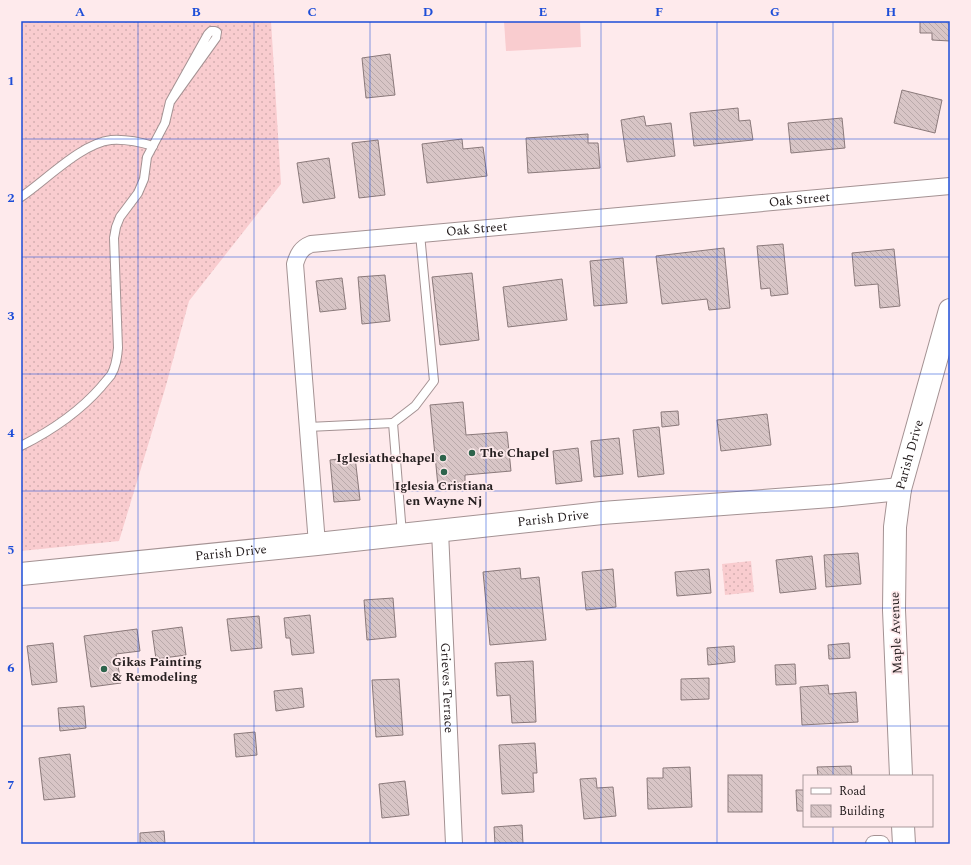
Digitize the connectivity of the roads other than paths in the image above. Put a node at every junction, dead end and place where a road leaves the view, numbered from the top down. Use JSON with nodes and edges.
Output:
{"nodes":[{"id":1,"x":170,"y":102,"type":"junction"},
{"id":2,"x":153,"y":146,"type":"junction"},
{"id":3,"x":950,"y":186,"type":"edge"},
{"id":4,"x":21,"y":196,"type":"edge"},
{"id":5,"x":420,"y":234,"type":"junction"},
{"id":6,"x":950,"y":310,"type":"edge"},
{"id":7,"x":393,"y":423,"type":"junction"},
{"id":8,"x":308,"y":427,"type":"junction"},
{"id":9,"x":21,"y":446,"type":"edge"},
{"id":10,"x":900,"y":489,"type":"junction"},
{"id":11,"x":440,"y":531,"type":"junction"},
{"id":12,"x":402,"y":535,"type":"junction"},
{"id":13,"x":317,"y":544,"type":"junction"},
{"id":14,"x":21,"y":574,"type":"edge"},
{"id":15,"x":901,"y":775,"type":"edge"},
{"id":16,"x":903,"y":827,"type":"edge"},
{"id":17,"x":454,"y":844,"type":"edge"},
{"id":18,"x":874,"y":844,"type":"edge"},
{"id":19,"x":881,"y":844,"type":"edge"},
{"id":20,"x":904,"y":844,"type":"edge"}],
"edges":[{"from":1,"to":1,"type":"lane"},
{"from":1,"to":2,"type":"lane"},
{"from":2,"to":4,"type":"lane"},
{"from":2,"to":9,"type":"lane"},
{"from":3,"to":5,"type":"street","name":"Oak Street"},
{"from":5,"to":7,"type":"lane"},
{"from":5,"to":8,"type":"street","name":"Oak Street"},
{"from":6,"to":10,"type":"street","name":"Parish Drive"},
{"from":7,"to":8,"type":"lane"},
{"from":7,"to":12,"type":"lane"},
{"from":8,"to":13,"type":"street","name":"Oak Street"},
{"from":10,"to":11,"type":"street","name":"Parish Drive"},
{"from":10,"to":15,"type":"street","name":"Maple Avenue"},
{"from":11,"to":12,"type":"street","name":"Parish Drive"},
{"from":11,"to":17,"type":"street","name":"Grieves Terrace"},
{"from":12,"to":13,"type":"street","name":"Parish Drive"},
{"from":13,"to":14,"type":"street","name":"Parish Drive"},
{"from":16,"to":20,"type":"street"},
{"from":18,"to":19,"type":"street"}]}
